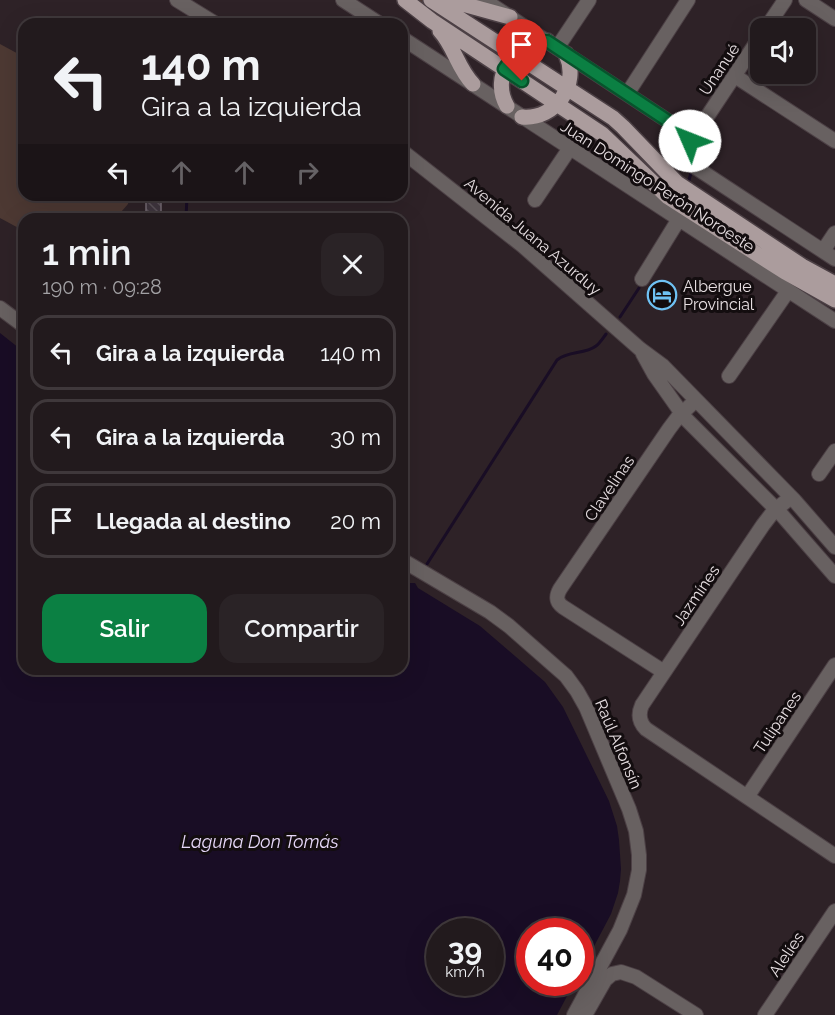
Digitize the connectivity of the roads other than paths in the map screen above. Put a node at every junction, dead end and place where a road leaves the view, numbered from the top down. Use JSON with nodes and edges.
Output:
{"nodes":[{"id":1,"x":177,"y":0,"type":"edge"},
{"id":2,"x":343,"y":0,"type":"edge"},
{"id":3,"x":405,"y":0,"type":"edge"},
{"id":4,"x":431,"y":0,"type":"edge"},
{"id":5,"x":448,"y":0,"type":"edge"},
{"id":6,"x":589,"y":0,"type":"edge"},
{"id":7,"x":688,"y":0,"type":"edge"},
{"id":8,"x":785,"y":0,"type":"edge"},
{"id":9,"x":806,"y":0,"type":"edge"},
{"id":10,"x":488,"y":1,"type":"edge"},
{"id":11,"x":510,"y":17,"type":"junction"},
{"id":12,"x":206,"y":18,"type":"edge"},
{"id":13,"x":371,"y":18,"type":"edge"},
{"id":14,"x":773,"y":18,"type":"edge"},
{"id":15,"x":835,"y":19,"type":"edge"},
{"id":16,"x":432,"y":21,"type":"junction"},
{"id":17,"x":408,"y":42,"type":"edge"},
{"id":18,"x":557,"y":48,"type":"junction"},
{"id":19,"x":750,"y":52,"type":"edge"},
{"id":20,"x":515,"y":55,"type":"junction"},
{"id":21,"x":504,"y":69,"type":"junction"},
{"id":22,"x":735,"y":75,"type":"junction"},
{"id":23,"x":473,"y":84,"type":"junction"},
{"id":24,"x":567,"y":88,"type":"junction"},
{"id":25,"x":627,"y":94,"type":"junction"},
{"id":26,"x":557,"y":105,"type":"junction"},
{"id":27,"x":507,"y":106,"type":"junction"},
{"id":28,"x":522,"y":117,"type":"junction"},
{"id":29,"x":835,"y":141,"type":"edge"},
{"id":30,"x":681,"y":144,"type":"junction"},
{"id":31,"x":570,"y":147,"type":"junction"},
{"id":32,"x":408,"y":156,"type":"edge"},
{"id":33,"x":535,"y":200,"type":"dead end"},
{"id":34,"x":680,"y":219,"type":"junction"},
{"id":35,"x":835,"y":233,"type":"edge"},
{"id":36,"x":823,"y":251,"type":"junction"},
{"id":37,"x":835,"y":259,"type":"edge"},
{"id":38,"x":642,"y":279,"type":"dead end"},
{"id":39,"x":835,"y":284,"type":"edge"},
{"id":40,"x":789,"y":291,"type":"junction"},
{"id":41,"x":835,"y":300,"type":"edge"},
{"id":42,"x":0,"y":308,"type":"edge"},
{"id":43,"x":835,"y":321,"type":"edge"},
{"id":44,"x":18,"y":322,"type":"edge"},
{"id":45,"x":640,"y":349,"type":"junction"},
{"id":46,"x":729,"y":376,"type":"dead end"},
{"id":47,"x":696,"y":400,"type":"junction"},
{"id":48,"x":682,"y":414,"type":"junction"},
{"id":49,"x":835,"y":452,"type":"edge"},
{"id":50,"x":819,"y":474,"type":"dead end"},
{"id":51,"x":791,"y":497,"type":"junction"},
{"id":52,"x":776,"y":509,"type":"junction"},
{"id":53,"x":835,"y":547,"type":"edge"},
{"id":54,"x":408,"y":564,"type":"edge"},
{"id":55,"x":835,"y":576,"type":"edge"},
{"id":56,"x":835,"y":665,"type":"edge"},
{"id":57,"x":664,"y":672,"type":"junction"},
{"id":58,"x":747,"y":797,"type":"junction"},
{"id":59,"x":835,"y":856,"type":"edge"},
{"id":60,"x":835,"y":911,"type":"edge"},
{"id":61,"x":574,"y":1015,"type":"edge"},
{"id":62,"x":585,"y":1015,"type":"edge"},
{"id":63,"x":696,"y":1015,"type":"edge"},
{"id":64,"x":765,"y":1015,"type":"edge"}],
"edges":[{"from":1,"to":12,"type":"street"},
{"from":2,"to":13,"type":"street"},
{"from":3,"to":16,"type":"main road"},
{"from":4,"to":20,"type":"main road"},
{"from":5,"to":11,"type":"main road"},
{"from":6,"to":18,"type":"street"},
{"from":7,"to":25,"type":"street"},
{"from":8,"to":14,"type":"street"},
{"from":9,"to":15,"type":"street"},
{"from":10,"to":11,"type":"street"},
{"from":11,"to":18,"type":"street"},
{"from":16,"to":21,"type":"main road"},
{"from":16,"to":23,"type":"main road"},
{"from":17,"to":23,"type":"street","name":"Juan Domingo Perón Noroeste"},
{"from":18,"to":20,"type":"main road"},
{"from":18,"to":24,"type":"main road"},
{"from":18,"to":25,"type":"street"},
{"from":19,"to":22,"type":"street","name":"Unanué"},
{"from":20,"to":21,"type":"main road"},
{"from":20,"to":24,"type":"main road"},
{"from":21,"to":26,"type":"main road"},
{"from":21,"to":27,"type":"main road"},
{"from":22,"to":29,"type":"street"},
{"from":22,"to":30,"type":"street","name":"Unanué"},
{"from":23,"to":27,"type":"street","name":"Juan Domingo Perón Noroeste"},
{"from":24,"to":26,"type":"main road"},
{"from":24,"to":39,"type":"main road"},
{"from":25,"to":30,"type":"street"},
{"from":26,"to":28,"type":"main road"},
{"from":26,"to":41,"type":"main road"},
{"from":27,"to":28,"type":"street","name":"Juan Domingo Perón Noroeste"},
{"from":28,"to":31,"type":"street","name":"Juan Domingo Perón Noroeste"},
{"from":30,"to":36,"type":"street"},
{"from":31,"to":33,"type":"street"},
{"from":31,"to":34,"type":"street","name":"Juan Domingo Perón Noroeste"},
{"from":32,"to":45,"type":"street","name":"Avenida Juana Azurduy"},
{"from":34,"to":38,"type":"street"},
{"from":34,"to":40,"type":"street","name":"Juan Domingo Perón Noroeste"},
{"from":35,"to":36,"type":"street"},
{"from":36,"to":37,"type":"street"},
{"from":40,"to":43,"type":"street","name":"Juan Domingo Perón Noroeste"},
{"from":40,"to":46,"type":"street"},
{"from":42,"to":44,"type":"street"},
{"from":45,"to":47,"type":"street","name":"Avenida Juana Azurduy"},
{"from":45,"to":48,"type":"street","name":"Avenida Juana Azurduy"},
{"from":47,"to":48,"type":"street","name":"Clavelinas"},
{"from":47,"to":51,"type":"street","name":"Avenida Juana Azurduy"},
{"from":48,"to":52,"type":"street","name":"Avenida Juana Azurduy"},
{"from":48,"to":57,"type":"street","name":"Clavelinas"},
{"from":49,"to":50,"type":"street"},
{"from":51,"to":52,"type":"street","name":"Jazmínes"},
{"from":51,"to":53,"type":"street","name":"Avenida Juana Azurduy"},
{"from":52,"to":55,"type":"street","name":"Avenida Juana Azurduy"},
{"from":52,"to":57,"type":"street","name":"Jazmínes"},
{"from":54,"to":61,"type":"street","name":"Raúl Alfonsín"},
{"from":56,"to":58,"type":"street","name":"Tulipanes"},
{"from":57,"to":58,"type":"street","name":"Jazmínes"},
{"from":58,"to":59,"type":"street"},
{"from":60,"to":64,"type":"street","name":"Alelíes"},
{"from":62,"to":63,"type":"street"}]}
